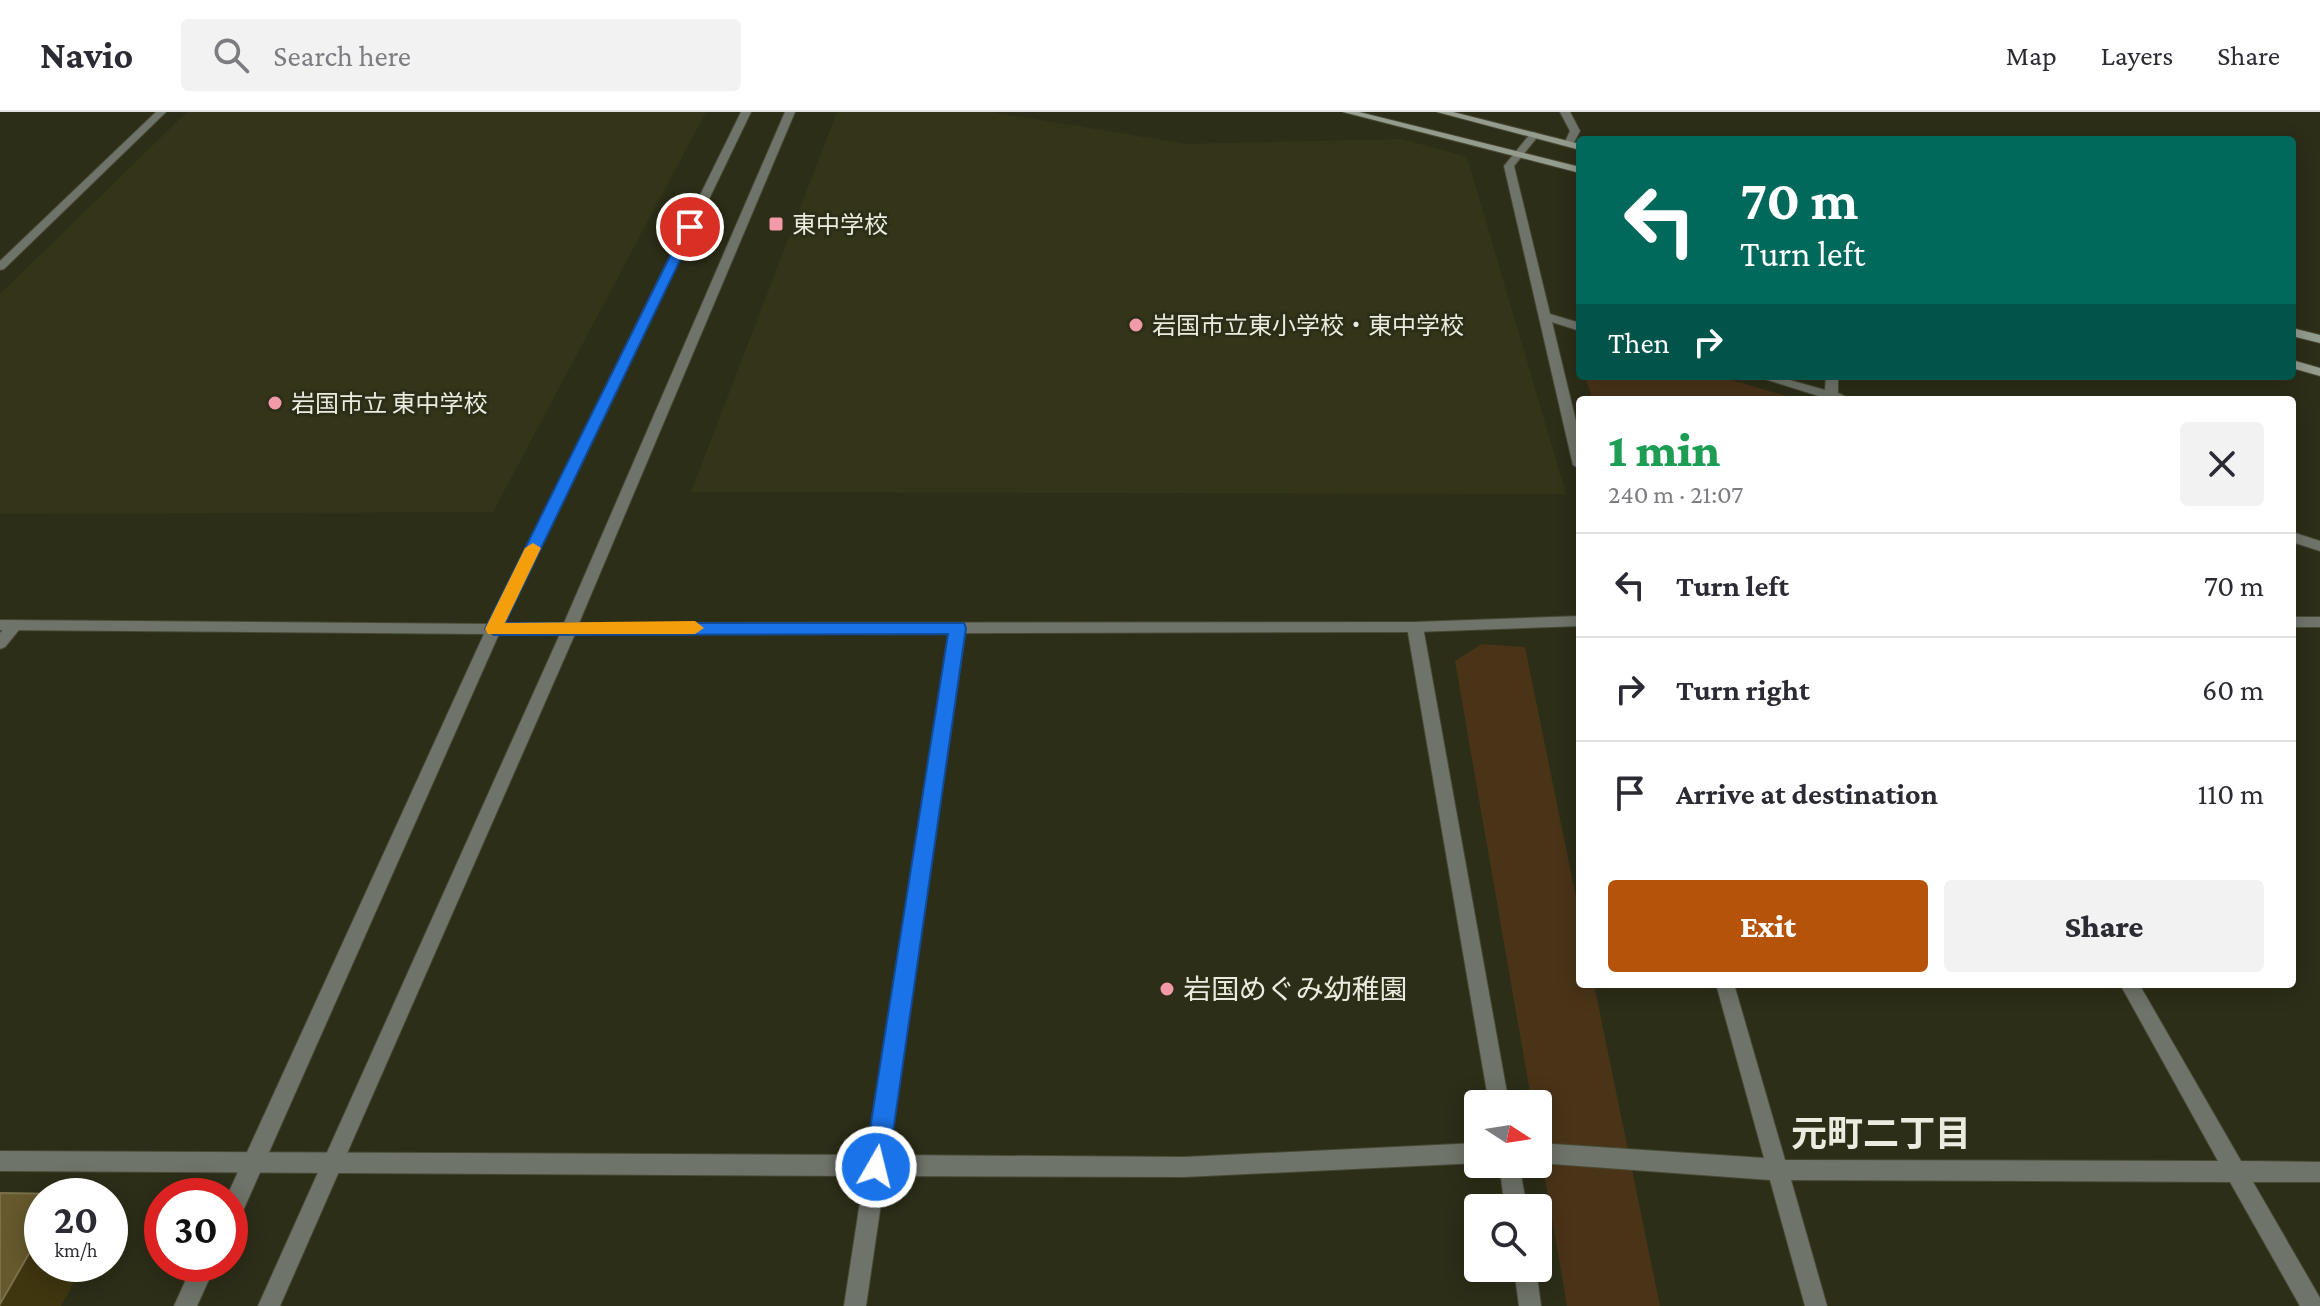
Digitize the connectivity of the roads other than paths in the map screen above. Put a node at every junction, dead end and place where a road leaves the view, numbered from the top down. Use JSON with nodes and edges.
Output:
{"nodes":[{"id":1,"x":161,"y":112,"type":"edge"},
{"id":2,"x":746,"y":112,"type":"edge"},
{"id":3,"x":790,"y":112,"type":"edge"},
{"id":4,"x":1348,"y":112,"type":"edge"},
{"id":5,"x":1442,"y":112,"type":"edge"},
{"id":6,"x":1565,"y":112,"type":"edge"},
{"id":7,"x":1534,"y":135,"type":"junction"},
{"id":8,"x":1574,"y":145,"type":"edge"},
{"id":9,"x":1517,"y":154,"type":"junction"},
{"id":10,"x":1576,"y":169,"type":"edge"},
{"id":11,"x":0,"y":267,"type":"edge"},
{"id":12,"x":1543,"y":316,"type":"junction"},
{"id":13,"x":1576,"y":326,"type":"edge"},
{"id":14,"x":2296,"y":333,"type":"edge"},
{"id":15,"x":2320,"y":339,"type":"edge"},
{"id":16,"x":2296,"y":365,"type":"edge"},
{"id":17,"x":2320,"y":372,"type":"edge"},
{"id":18,"x":1774,"y":380,"type":"edge"},
{"id":19,"x":1825,"y":396,"type":"edge"},
{"id":20,"x":1576,"y":449,"type":"edge"},
{"id":21,"x":2296,"y":538,"type":"edge"},
{"id":22,"x":2320,"y":546,"type":"edge"},
{"id":23,"x":1576,"y":621,"type":"edge"},
{"id":24,"x":2296,"y":622,"type":"edge"},
{"id":25,"x":2320,"y":622,"type":"edge"},
{"id":26,"x":8,"y":625,"type":"edge"},
{"id":27,"x":1415,"y":627,"type":"junction"},
{"id":28,"x":570,"y":628,"type":"junction"},
{"id":29,"x":958,"y":628,"type":"junction"},
{"id":30,"x":494,"y":629,"type":"junction"},
{"id":31,"x":0,"y":643,"type":"edge"},
{"id":32,"x":1726,"y":988,"type":"edge"},
{"id":33,"x":2131,"y":988,"type":"edge"},
{"id":34,"x":1497,"y":1090,"type":"edge"},
{"id":35,"x":1464,"y":1154,"type":"edge"},
{"id":36,"x":1552,"y":1154,"type":"edge"},
{"id":37,"x":0,"y":1161,"type":"edge"},
{"id":38,"x":255,"y":1163,"type":"junction"},
{"id":39,"x":331,"y":1164,"type":"junction"},
{"id":40,"x":876,"y":1167,"type":"junction"},
{"id":41,"x":1780,"y":1170,"type":"junction"},
{"id":42,"x":2320,"y":1172,"type":"edge"},
{"id":43,"x":2237,"y":1173,"type":"junction"},
{"id":44,"x":248,"y":1178,"type":"edge"},
{"id":45,"x":196,"y":1282,"type":"edge"},
{"id":46,"x":1527,"y":1282,"type":"edge"},
{"id":47,"x":185,"y":1306,"type":"edge"},
{"id":48,"x":269,"y":1306,"type":"edge"},
{"id":49,"x":855,"y":1306,"type":"edge"},
{"id":50,"x":1530,"y":1306,"type":"edge"},
{"id":51,"x":1816,"y":1306,"type":"edge"},
{"id":52,"x":2312,"y":1306,"type":"edge"}],
"edges":[{"from":1,"to":11,"type":"street"},
{"from":2,"to":30,"type":"street"},
{"from":3,"to":28,"type":"street"},
{"from":4,"to":9,"type":"main road"},
{"from":5,"to":7,"type":"main road"},
{"from":6,"to":8,"type":"street"},
{"from":7,"to":8,"type":"main road"},
{"from":7,"to":9,"type":"street"},
{"from":9,"to":10,"type":"main road"},
{"from":9,"to":12,"type":"street"},
{"from":12,"to":13,"type":"street"},
{"from":12,"to":20,"type":"street"},
{"from":14,"to":15,"type":"main road"},
{"from":16,"to":17,"type":"main road"},
{"from":18,"to":19,"type":"street"},
{"from":21,"to":22,"type":"street"},
{"from":23,"to":27,"type":"street"},
{"from":24,"to":25,"type":"street"},
{"from":26,"to":30,"type":"street"},
{"from":26,"to":31,"type":"street"},
{"from":27,"to":29,"type":"street"},
{"from":27,"to":34,"type":"street"},
{"from":28,"to":29,"type":"street"},
{"from":28,"to":30,"type":"street"},
{"from":28,"to":39,"type":"street"},
{"from":29,"to":40,"type":"street"},
{"from":30,"to":38,"type":"street"},
{"from":32,"to":41,"type":"street"},
{"from":33,"to":43,"type":"street"},
{"from":35,"to":40,"type":"street"},
{"from":36,"to":41,"type":"street"},
{"from":37,"to":38,"type":"street"},
{"from":38,"to":39,"type":"street"},
{"from":38,"to":44,"type":"street"},
{"from":39,"to":40,"type":"street"},
{"from":39,"to":48,"type":"street"},
{"from":40,"to":49,"type":"street"},
{"from":41,"to":43,"type":"street"},
{"from":41,"to":51,"type":"street"},
{"from":42,"to":43,"type":"street"},
{"from":43,"to":52,"type":"street"},
{"from":45,"to":47,"type":"street"},
{"from":46,"to":50,"type":"street"}]}
